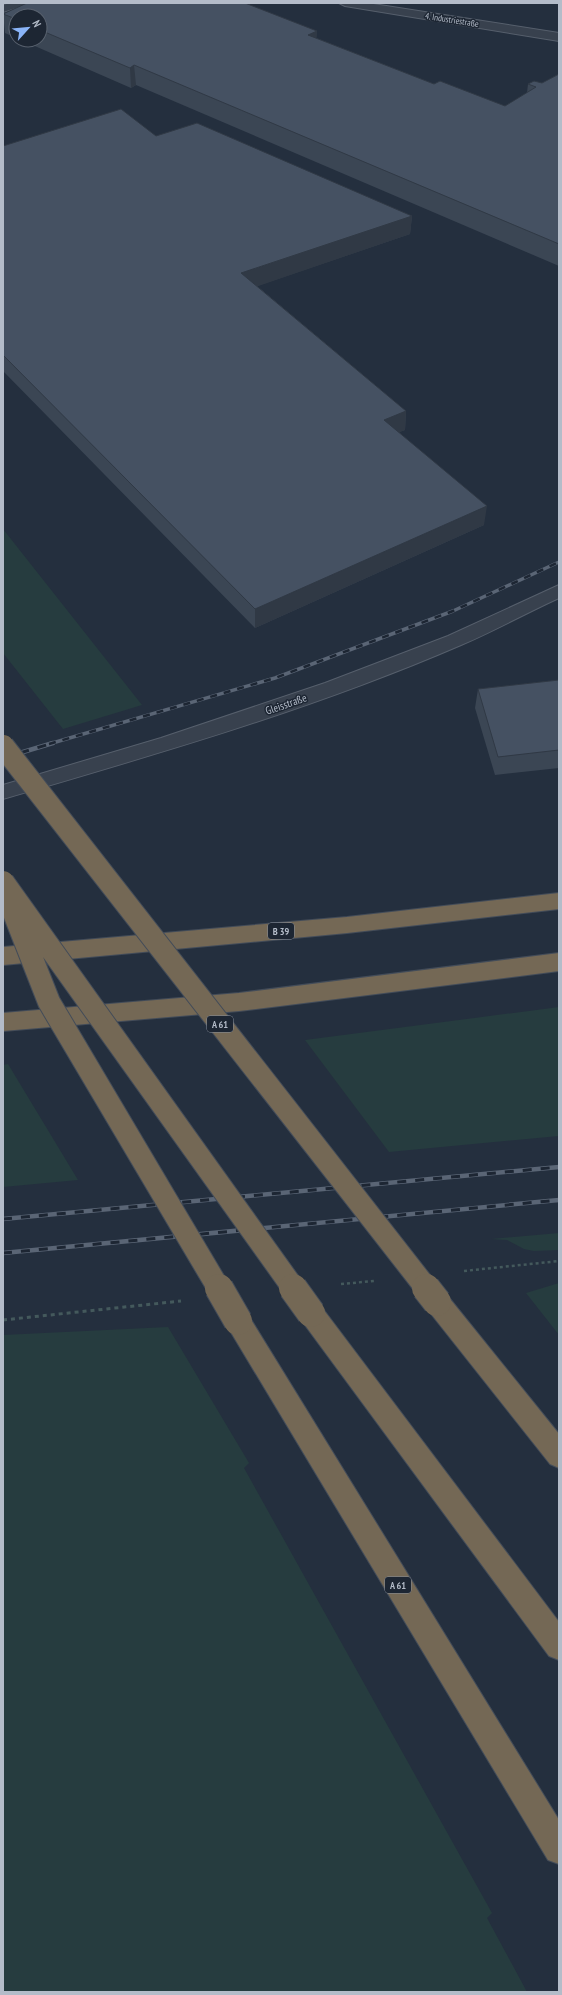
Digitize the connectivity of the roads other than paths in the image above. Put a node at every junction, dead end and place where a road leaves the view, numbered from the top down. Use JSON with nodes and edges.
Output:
{"nodes":[{"id":1,"x":21,"y":3,"type":"edge"},
{"id":2,"x":345,"y":3,"type":"edge"},
{"id":3,"x":3,"y":9,"type":"edge"},
{"id":4,"x":559,"y":37,"type":"edge"},
{"id":5,"x":559,"y":591,"type":"edge"},
{"id":6,"x":3,"y":746,"type":"edge"},
{"id":7,"x":3,"y":792,"type":"edge"},
{"id":8,"x":3,"y":882,"type":"edge"},
{"id":9,"x":3,"y":887,"type":"edge"},
{"id":10,"x":559,"y":901,"type":"edge"},
{"id":11,"x":3,"y":956,"type":"edge"},
{"id":12,"x":559,"y":962,"type":"edge"},
{"id":13,"x":3,"y":1022,"type":"edge"},
{"id":14,"x":559,"y":1455,"type":"edge"},
{"id":15,"x":559,"y":1646,"type":"edge"},
{"id":16,"x":559,"y":1849,"type":"edge"}],
"edges":[{"from":1,"to":3,"type":"street"},
{"from":2,"to":4,"type":"street","name":"4. Industriestraße"},
{"from":5,"to":7,"type":"street","name":"Gleisstraße"},
{"from":6,"to":14,"type":"highway","number":"A 61","bridge":true},
{"from":8,"to":15,"type":"highway","bridge":true},
{"from":9,"to":16,"type":"highway","number":"A 61","bridge":true},
{"from":10,"to":11,"type":"highway","number":"B 39"},
{"from":12,"to":13,"type":"highway"}]}
